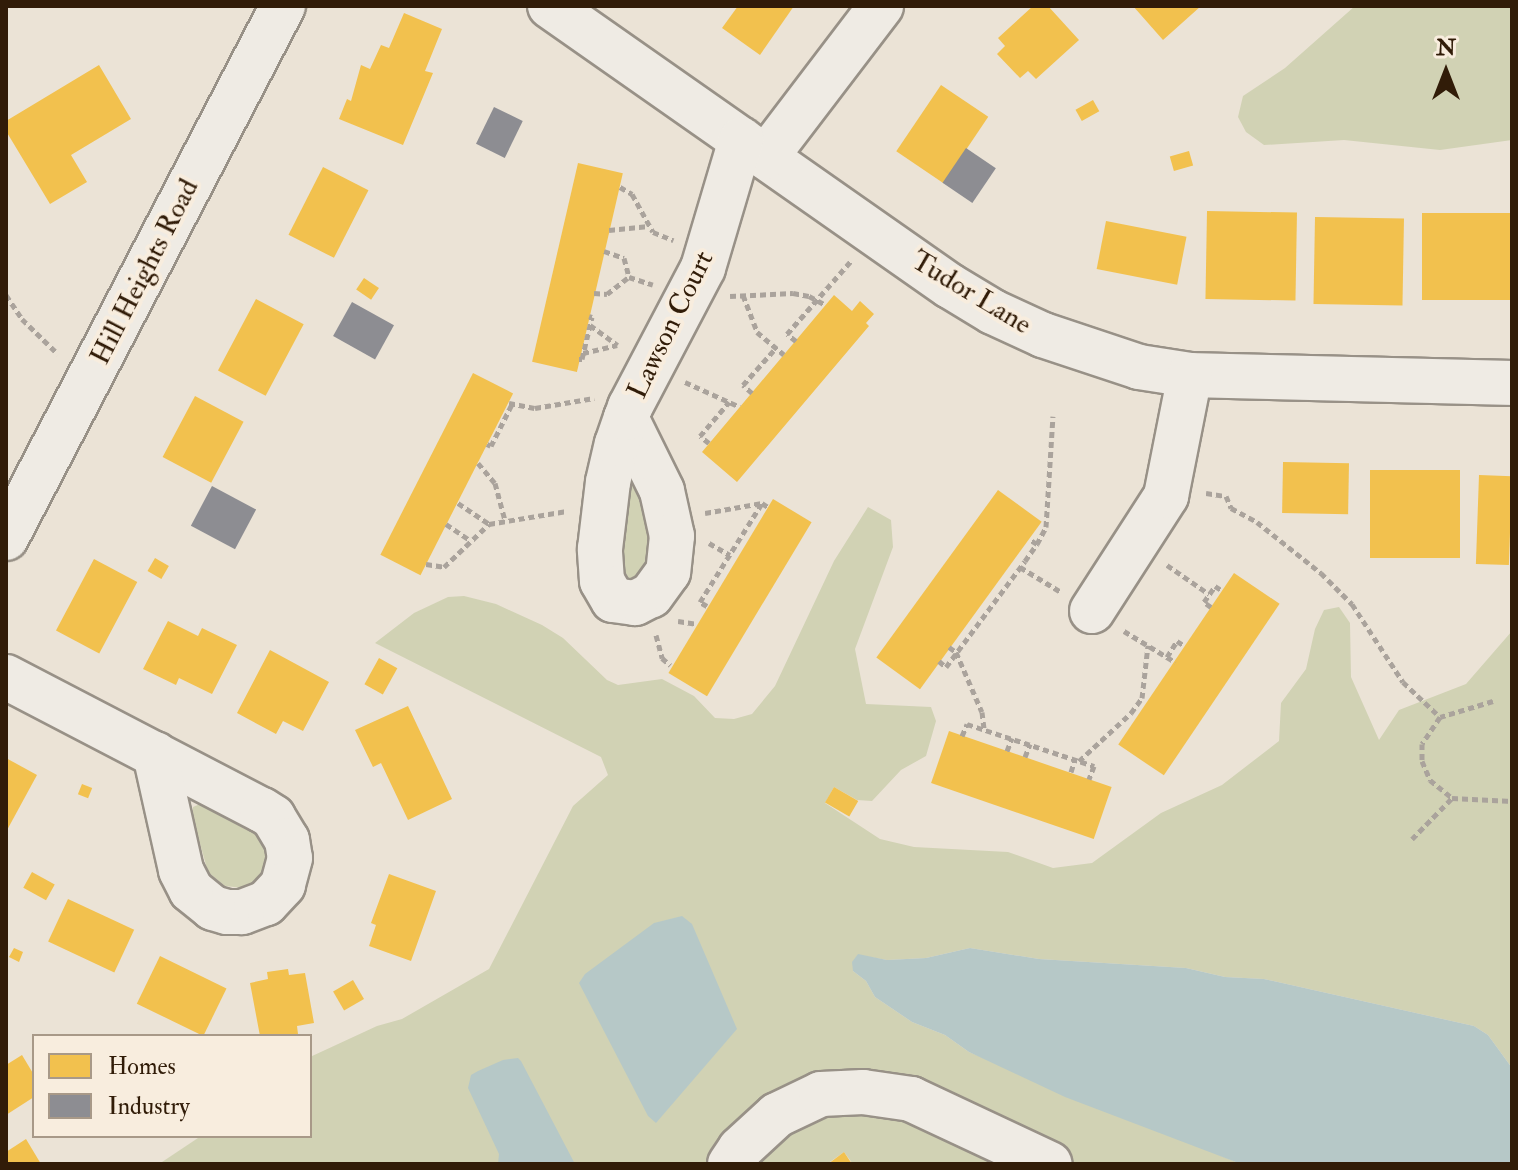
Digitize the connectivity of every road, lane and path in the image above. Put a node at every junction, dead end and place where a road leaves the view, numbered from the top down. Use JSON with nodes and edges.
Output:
{"nodes":[{"id":1,"x":283,"y":6,"type":"edge"},
{"id":2,"x":550,"y":6,"type":"edge"},
{"id":3,"x":881,"y":6,"type":"edge"},
{"id":4,"x":753,"y":148,"type":"junction"},
{"id":5,"x":620,"y":187,"type":"dead end"},
{"id":6,"x":649,"y":226,"type":"junction"},
{"id":7,"x":609,"y":230,"type":"dead end"},
{"id":8,"x":876,"y":234,"type":"junction"},
{"id":9,"x":604,"y":251,"type":"dead end"},
{"id":10,"x":698,"y":276,"type":"junction"},
{"id":11,"x":629,"y":277,"type":"junction"},
{"id":12,"x":594,"y":293,"type":"dead end"},
{"id":13,"x":6,"y":295,"type":"edge"},
{"id":14,"x":743,"y":295,"type":"junction"},
{"id":15,"x":817,"y":299,"type":"junction"},
{"id":16,"x":826,"y":305,"type":"dead end"},
{"id":17,"x":589,"y":316,"type":"dead end"},
{"id":18,"x":796,"y":341,"type":"dead end"},
{"id":19,"x":775,"y":349,"type":"junction"},
{"id":20,"x":784,"y":355,"type":"dead end"},
{"id":21,"x":634,"y":356,"type":"junction"},
{"id":22,"x":1190,"y":375,"type":"junction"},
{"id":23,"x":1512,"y":383,"type":"edge"},
{"id":24,"x":87,"y":384,"type":"junction"},
{"id":25,"x":752,"y":393,"type":"dead end"},
{"id":26,"x":586,"y":398,"type":"dead end"},
{"id":27,"x":729,"y":402,"type":"junction"},
{"id":28,"x":740,"y":407,"type":"dead end"},
{"id":29,"x":1053,"y":416,"type":"dead end"},
{"id":30,"x":626,"y":418,"type":"dead end"},
{"id":31,"x":709,"y":443,"type":"dead end"},
{"id":32,"x":487,"y":444,"type":"dead end"},
{"id":33,"x":478,"y":463,"type":"dead end"},
{"id":34,"x":1170,"y":486,"type":"junction"},
{"id":35,"x":458,"y":503,"type":"dead end"},
{"id":36,"x":555,"y":510,"type":"dead end"},
{"id":37,"x":698,"y":520,"type":"dead end"},
{"id":38,"x":505,"y":521,"type":"junction"},
{"id":39,"x":446,"y":524,"type":"dead end"},
{"id":40,"x":489,"y":524,"type":"junction"},
{"id":41,"x":6,"y":538,"type":"edge"},
{"id":42,"x":1029,"y":539,"type":"dead end"},
{"id":43,"x":470,"y":540,"type":"junction"},
{"id":44,"x":1037,"y":544,"type":"junction"},
{"id":45,"x":1017,"y":555,"type":"dead end"},
{"id":46,"x":1025,"y":561,"type":"junction"},
{"id":47,"x":426,"y":564,"type":"dead end"},
{"id":48,"x":1194,"y":583,"type":"dead end"},
{"id":49,"x":1223,"y":591,"type":"dead end"},
{"id":50,"x":989,"y":593,"type":"dead end"},
{"id":51,"x":1209,"y":594,"type":"junction"},
{"id":52,"x":997,"y":599,"type":"junction"},
{"id":53,"x":707,"y":606,"type":"dead end"},
{"id":54,"x":1211,"y":607,"type":"dead end"},
{"id":55,"x":978,"y":608,"type":"dead end"},
{"id":56,"x":1092,"y":611,"type":"dead end"},
{"id":57,"x":986,"y":613,"type":"junction"},
{"id":58,"x":652,"y":623,"type":"dead end"},
{"id":59,"x":1148,"y":645,"type":"dead end"},
{"id":60,"x":1185,"y":646,"type":"dead end"},
{"id":61,"x":949,"y":647,"type":"dead end"},
{"id":62,"x":956,"y":652,"type":"junction"},
{"id":63,"x":1167,"y":657,"type":"dead end"},
{"id":64,"x":939,"y":661,"type":"dead end"},
{"id":65,"x":670,"y":665,"type":"dead end"},
{"id":66,"x":6,"y":677,"type":"edge"},
{"id":67,"x":1493,"y":701,"type":"dead end"},
{"id":68,"x":1440,"y":717,"type":"junction"},
{"id":69,"x":984,"y":729,"type":"junction"},
{"id":70,"x":962,"y":736,"type":"dead end"},
{"id":71,"x":1012,"y":738,"type":"junction"},
{"id":72,"x":1030,"y":744,"type":"junction"},
{"id":73,"x":1007,"y":751,"type":"dead end"},
{"id":74,"x":155,"y":754,"type":"dead end"},
{"id":75,"x":1025,"y":757,"type":"dead end"},
{"id":76,"x":1077,"y":760,"type":"junction"},
{"id":77,"x":1071,"y":772,"type":"dead end"},
{"id":78,"x":1089,"y":779,"type":"dead end"},
{"id":79,"x":1452,"y":798,"type":"junction"},
{"id":80,"x":1512,"y":801,"type":"edge"},
{"id":81,"x":1412,"y":839,"type":"dead end"},
{"id":82,"x":730,"y":1164,"type":"edge"},
{"id":83,"x":1050,"y":1164,"type":"edge"}],
"edges":[{"from":1,"to":24,"type":"street","name":"Hill Heights Road"},
{"from":2,"to":4,"type":"street","name":"Tudor Lane"},
{"from":3,"to":4,"type":"street"},
{"from":4,"to":8,"type":"street","name":"Tudor Lane"},
{"from":4,"to":10,"type":"street","name":"Lawson Court"},
{"from":5,"to":6,"type":"path"},
{"from":6,"to":7,"type":"path"},
{"from":6,"to":10,"type":"path"},
{"from":8,"to":15,"type":"path"},
{"from":8,"to":22,"type":"street","name":"Tudor Lane"},
{"from":9,"to":11,"type":"path"},
{"from":10,"to":11,"type":"path"},
{"from":10,"to":14,"type":"path"},
{"from":10,"to":21,"type":"street","name":"Lawson Court"},
{"from":11,"to":12,"type":"path"},
{"from":13,"to":24,"type":"path"},
{"from":14,"to":15,"type":"path"},
{"from":14,"to":19,"type":"path"},
{"from":15,"to":16,"type":"path"},
{"from":15,"to":18,"type":"path"},
{"from":17,"to":21,"type":"path"},
{"from":19,"to":20,"type":"path"},
{"from":19,"to":25,"type":"path"},
{"from":21,"to":27,"type":"path"},
{"from":21,"to":30,"type":"street","name":"Lawson Court"},
{"from":22,"to":23,"type":"street","name":"Tudor Lane"},
{"from":22,"to":34,"type":"street"},
{"from":24,"to":41,"type":"street","name":"Hill Heights Road"},
{"from":26,"to":32,"type":"path"},
{"from":27,"to":28,"type":"path"},
{"from":27,"to":31,"type":"path"},
{"from":29,"to":44,"type":"path"},
{"from":33,"to":38,"type":"path"},
{"from":34,"to":56,"type":"street"},
{"from":34,"to":68,"type":"path"},
{"from":35,"to":40,"type":"path"},
{"from":36,"to":38,"type":"path"},
{"from":37,"to":53,"type":"path"},
{"from":38,"to":40,"type":"path"},
{"from":39,"to":43,"type":"path"},
{"from":40,"to":43,"type":"path"},
{"from":42,"to":44,"type":"path"},
{"from":43,"to":47,"type":"path"},
{"from":44,"to":46,"type":"path"},
{"from":45,"to":46,"type":"path"},
{"from":46,"to":52,"type":"path"},
{"from":48,"to":51,"type":"path"},
{"from":49,"to":51,"type":"path"},
{"from":50,"to":52,"type":"path"},
{"from":51,"to":54,"type":"path"},
{"from":52,"to":57,"type":"path"},
{"from":55,"to":57,"type":"path"},
{"from":57,"to":62,"type":"path"},
{"from":58,"to":65,"type":"path"},
{"from":59,"to":76,"type":"path"},
{"from":60,"to":63,"type":"path"},
{"from":61,"to":62,"type":"path"},
{"from":62,"to":64,"type":"path"},
{"from":62,"to":69,"type":"path"},
{"from":66,"to":74,"type":"street"},
{"from":67,"to":68,"type":"path"},
{"from":68,"to":79,"type":"path"},
{"from":69,"to":70,"type":"path"},
{"from":69,"to":71,"type":"path"},
{"from":71,"to":72,"type":"path"},
{"from":71,"to":73,"type":"path"},
{"from":72,"to":75,"type":"path"},
{"from":72,"to":76,"type":"path"},
{"from":76,"to":77,"type":"path"},
{"from":76,"to":78,"type":"path"},
{"from":79,"to":80,"type":"path"},
{"from":79,"to":81,"type":"path"},
{"from":82,"to":83,"type":"street"}]}
